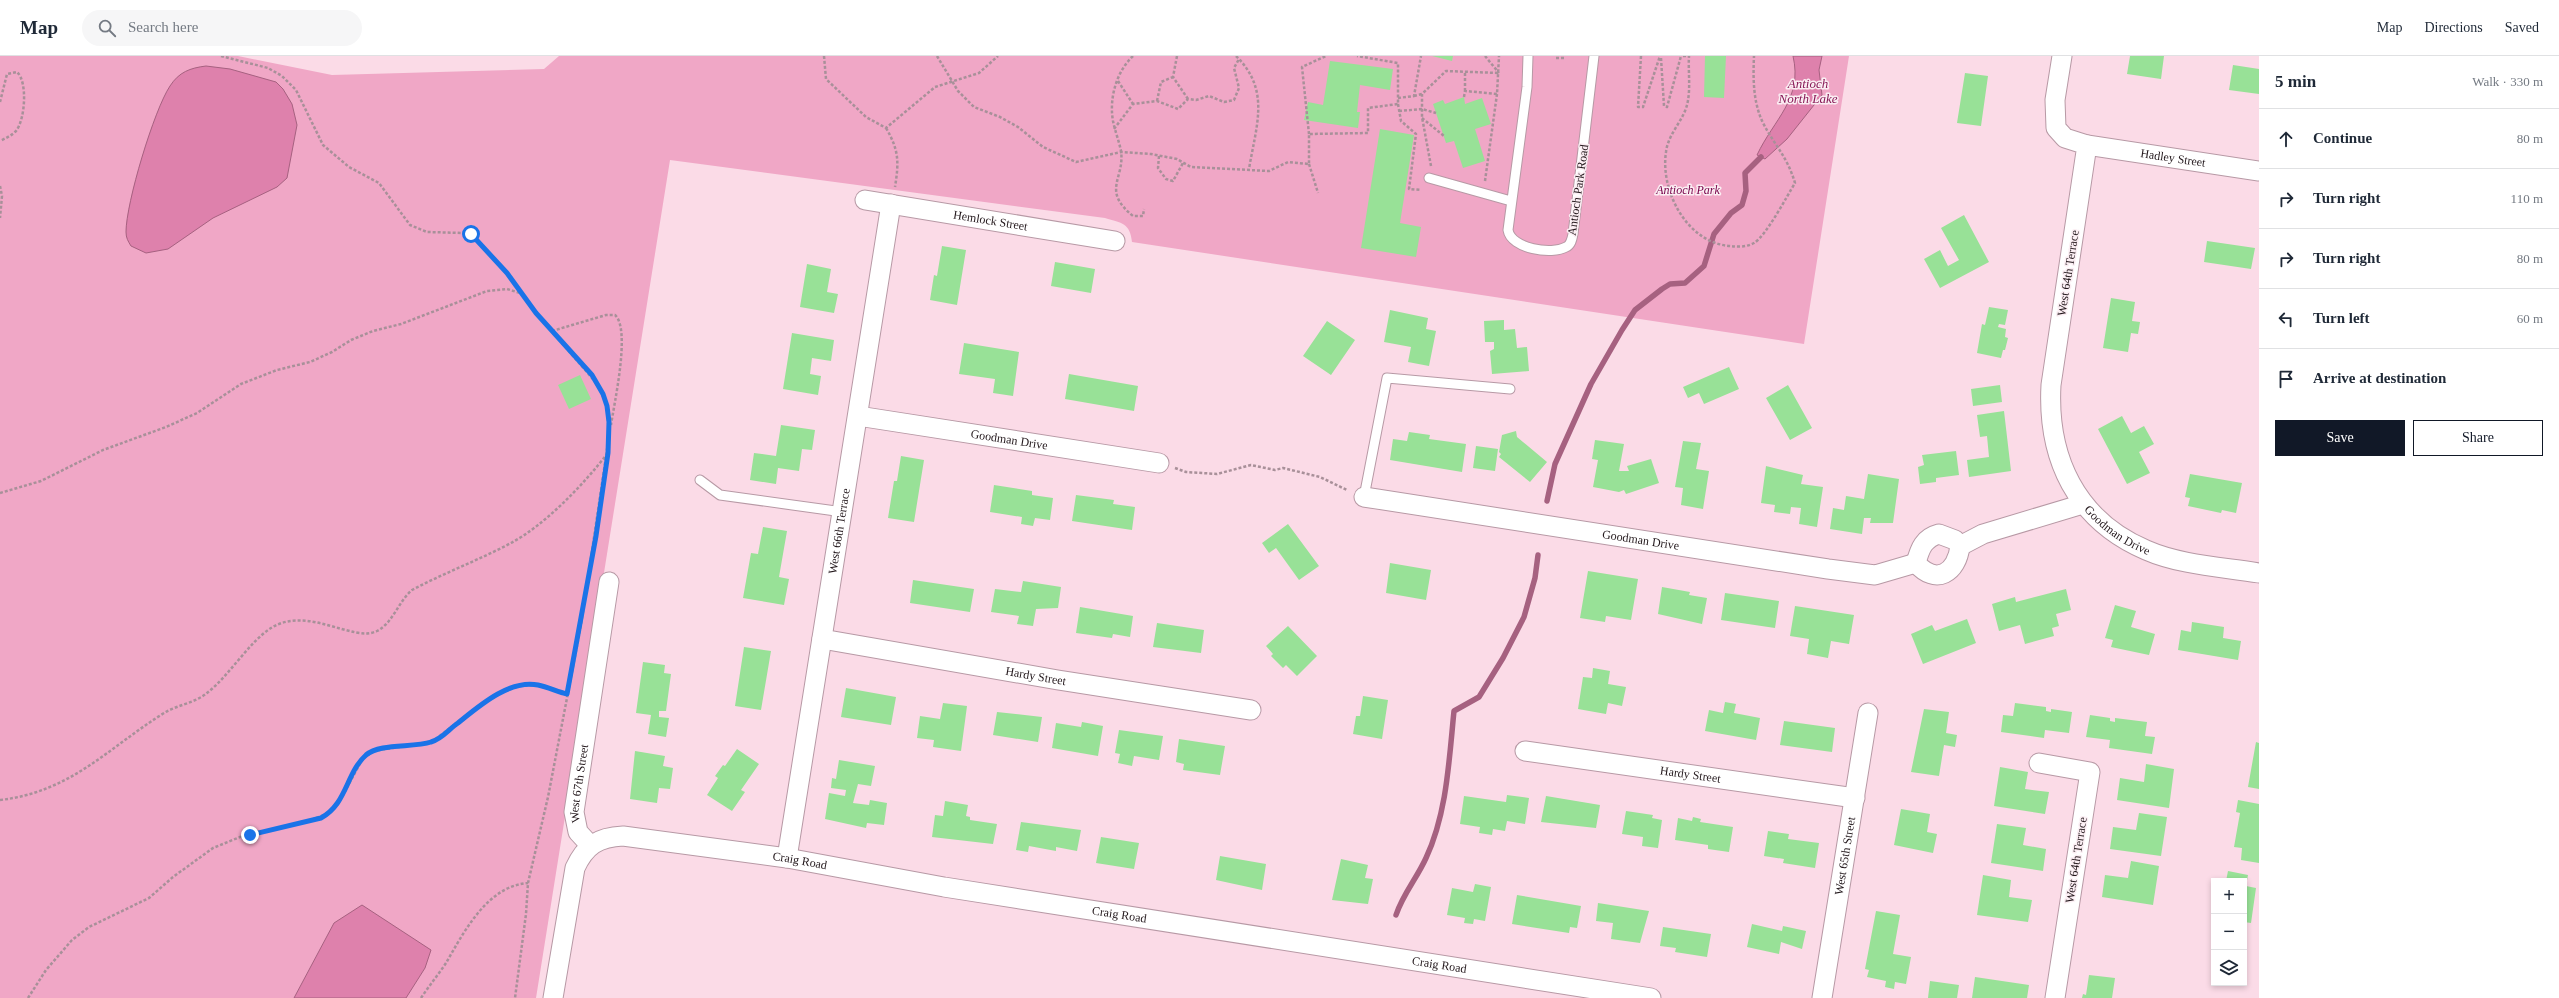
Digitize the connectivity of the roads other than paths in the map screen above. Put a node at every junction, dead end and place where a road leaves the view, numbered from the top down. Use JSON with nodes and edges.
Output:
{"nodes":[{"id":1,"x":1528,"y":56,"type":"edge"},
{"id":2,"x":1594,"y":56,"type":"edge"},
{"id":3,"x":2062,"y":56,"type":"edge"},
{"id":4,"x":2087,"y":145,"type":"junction"},
{"id":5,"x":2259,"y":171,"type":"edge"},
{"id":6,"x":1429,"y":178,"type":"dead end"},
{"id":7,"x":865,"y":200,"type":"dead end"},
{"id":8,"x":1511,"y":201,"type":"junction"},
{"id":9,"x":892,"y":204,"type":"junction"},
{"id":10,"x":1115,"y":241,"type":"dead end"},
{"id":11,"x":1510,"y":389,"type":"dead end"},
{"id":12,"x":858,"y":416,"type":"junction"},
{"id":13,"x":1159,"y":463,"type":"road end"},
{"id":14,"x":700,"y":480,"type":"dead end"},
{"id":15,"x":1364,"y":497,"type":"joint"},
{"id":16,"x":2083,"y":504,"type":"junction"},
{"id":17,"x":843,"y":512,"type":"junction"},
{"id":18,"x":1960,"y":546,"type":"junction"},
{"id":19,"x":1916,"y":563,"type":"junction"},
{"id":20,"x":2259,"y":573,"type":"edge"},
{"id":21,"x":609,"y":582,"type":"dead end"},
{"id":22,"x":822,"y":639,"type":"junction"},
{"id":23,"x":1251,"y":710,"type":"dead end"},
{"id":24,"x":1868,"y":713,"type":"dead end"},
{"id":25,"x":1525,"y":750,"type":"dead end"},
{"id":26,"x":2038,"y":763,"type":"dead end"},
{"id":27,"x":1855,"y":798,"type":"junction"},
{"id":28,"x":590,"y":845,"type":"junction"},
{"id":29,"x":787,"y":858,"type":"junction"},
{"id":30,"x":553,"y":998,"type":"edge"},
{"id":31,"x":1650,"y":998,"type":"edge"},
{"id":32,"x":1822,"y":998,"type":"edge"},
{"id":33,"x":2054,"y":998,"type":"edge"}],
"edges":[{"from":1,"to":8,"type":"lane","name":"Antioch Park Road"},
{"from":2,"to":8,"type":"lane","name":"Antioch Park Road"},
{"from":3,"to":4,"type":"street"},
{"from":4,"to":5,"type":"street","name":"Hadley Street"},
{"from":4,"to":16,"type":"street","name":"West 64th Terrace"},
{"from":6,"to":8,"type":"lane"},
{"from":7,"to":9,"type":"street","name":"Hemlock Street"},
{"from":9,"to":10,"type":"street","name":"Hemlock Street"},
{"from":9,"to":12,"type":"street","name":"West 66th Terrace"},
{"from":11,"to":15,"type":"lane"},
{"from":12,"to":13,"type":"street","name":"Goodman Drive"},
{"from":12,"to":17,"type":"street","name":"West 66th Terrace"},
{"from":14,"to":17,"type":"lane"},
{"from":15,"to":19,"type":"street","name":"Goodman Drive"},
{"from":16,"to":18,"type":"street","name":"Goodman Drive"},
{"from":16,"to":20,"type":"street","name":"Goodman Drive"},
{"from":17,"to":22,"type":"street","name":"West 66th Terrace"},
{"from":18,"to":19,"type":"street"},
{"from":18,"to":19,"type":"street"},
{"from":21,"to":28,"type":"street","name":"West 67th Street"},
{"from":22,"to":23,"type":"street","name":"Hardy Street"},
{"from":22,"to":29,"type":"street","name":"West 66th Terrace"},
{"from":24,"to":27,"type":"street","name":"West 65th Street"},
{"from":25,"to":27,"type":"street","name":"Hardy Street"},
{"from":26,"to":33,"type":"street","name":"West 64th Terrace"},
{"from":27,"to":32,"type":"street","name":"West 65th Street"},
{"from":28,"to":29,"type":"street","name":"Craig Road"},
{"from":28,"to":30,"type":"street"},
{"from":29,"to":31,"type":"street","name":"Craig Road"}]}
